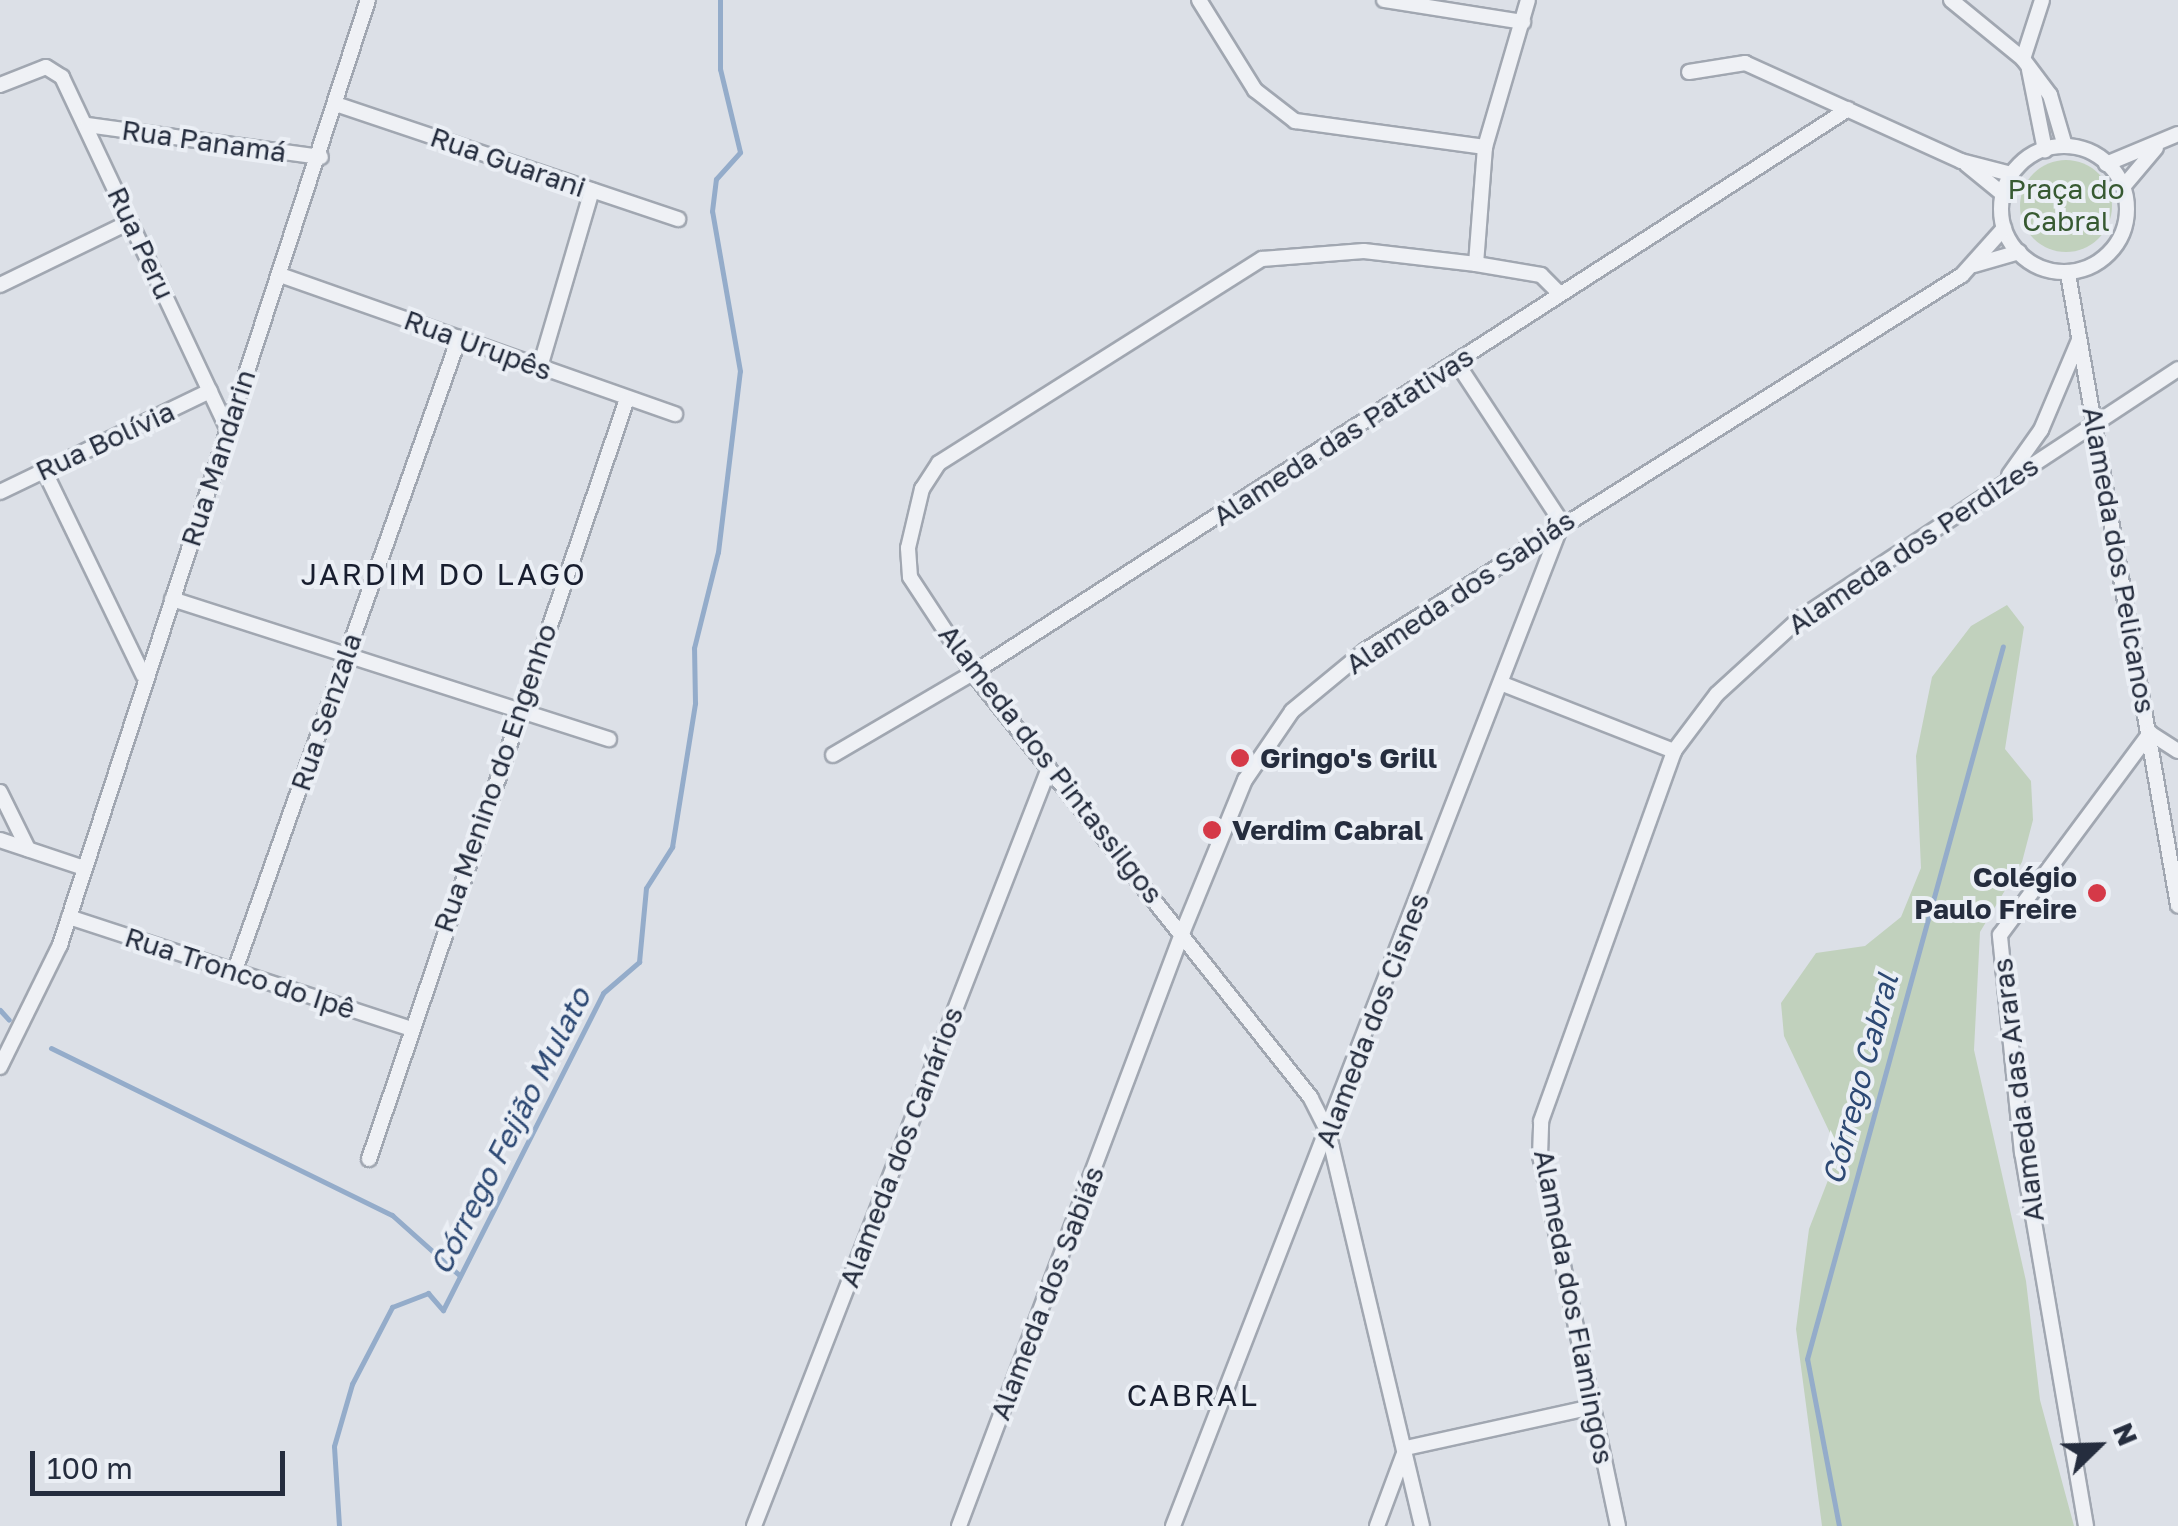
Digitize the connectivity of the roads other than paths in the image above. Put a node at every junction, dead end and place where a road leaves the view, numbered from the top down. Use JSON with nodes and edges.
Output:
{"nodes":[{"id":1,"x":368,"y":0,"type":"edge"},
{"id":2,"x":1199,"y":0,"type":"edge"},
{"id":3,"x":1384,"y":0,"type":"edge"},
{"id":4,"x":1528,"y":0,"type":"edge"},
{"id":5,"x":1950,"y":0,"type":"edge"},
{"id":6,"x":2042,"y":0,"type":"edge"},
{"id":7,"x":1523,"y":22,"type":"junction"},
{"id":8,"x":2026,"y":65,"type":"junction"},
{"id":9,"x":1688,"y":72,"type":"dead end"},
{"id":10,"x":0,"y":85,"type":"edge"},
{"id":11,"x":339,"y":105,"type":"junction"},
{"id":12,"x":1848,"y":109,"type":"junction"},
{"id":13,"x":87,"y":125,"type":"junction"},
{"id":14,"x":2178,"y":134,"type":"edge"},
{"id":15,"x":2065,"y":146,"type":"junction"},
{"id":16,"x":1485,"y":147,"type":"junction"},
{"id":17,"x":2156,"y":148,"type":"junction"},
{"id":18,"x":2045,"y":150,"type":"junction"},
{"id":19,"x":321,"y":157,"type":"junction"},
{"id":20,"x":1961,"y":161,"type":"junction"},
{"id":21,"x":2106,"y":164,"type":"junction"},
{"id":22,"x":2012,"y":174,"type":"junction"},
{"id":23,"x":2123,"y":187,"type":"junction"},
{"id":24,"x":592,"y":190,"type":"junction"},
{"id":25,"x":2004,"y":196,"type":"junction"},
{"id":26,"x":678,"y":220,"type":"dead end"},
{"id":27,"x":130,"y":222,"type":"junction"},
{"id":28,"x":2004,"y":228,"type":"junction"},
{"id":29,"x":2019,"y":252,"type":"junction"},
{"id":30,"x":1476,"y":264,"type":"junction"},
{"id":31,"x":1974,"y":266,"type":"junction"},
{"id":32,"x":2068,"y":274,"type":"junction"},
{"id":33,"x":280,"y":275,"type":"junction"},
{"id":34,"x":0,"y":285,"type":"edge"},
{"id":35,"x":1560,"y":294,"type":"junction"},
{"id":36,"x":459,"y":338,"type":"junction"},
{"id":37,"x":2080,"y":339,"type":"junction"},
{"id":38,"x":1457,"y":363,"type":"junction"},
{"id":39,"x":540,"y":367,"type":"junction"},
{"id":40,"x":2178,"y":369,"type":"edge"},
{"id":41,"x":210,"y":392,"type":"junction"},
{"id":42,"x":627,"y":399,"type":"junction"},
{"id":43,"x":675,"y":414,"type":"dead end"},
{"id":44,"x":2095,"y":423,"type":"junction"},
{"id":45,"x":227,"y":428,"type":"junction"},
{"id":46,"x":44,"y":470,"type":"junction"},
{"id":47,"x":2002,"y":484,"type":"junction"},
{"id":48,"x":0,"y":492,"type":"edge"},
{"id":49,"x":1562,"y":523,"type":"junction"},
{"id":50,"x":172,"y":599,"type":"junction"},
{"id":51,"x":346,"y":655,"type":"junction"},
{"id":52,"x":973,"y":673,"type":"junction"},
{"id":53,"x":143,"y":676,"type":"junction"},
{"id":54,"x":1504,"y":684,"type":"junction"},
{"id":55,"x":514,"y":714,"type":"junction"},
{"id":56,"x":2150,"y":732,"type":"junction"},
{"id":57,"x":609,"y":739,"type":"dead end"},
{"id":58,"x":1674,"y":751,"type":"junction"},
{"id":59,"x":2178,"y":752,"type":"edge"},
{"id":60,"x":833,"y":754,"type":"dead end"},
{"id":61,"x":1048,"y":768,"type":"junction"},
{"id":62,"x":0,"y":792,"type":"edge"},
{"id":63,"x":0,"y":840,"type":"edge"},
{"id":64,"x":28,"y":849,"type":"junction"},
{"id":65,"x":81,"y":867,"type":"junction"},
{"id":66,"x":2178,"y":905,"type":"edge"},
{"id":67,"x":69,"y":916,"type":"junction"},
{"id":68,"x":1183,"y":931,"type":"junction"},
{"id":69,"x":234,"y":973,"type":"junction"},
{"id":70,"x":412,"y":1028,"type":"junction"},
{"id":71,"x":0,"y":1067,"type":"edge"},
{"id":72,"x":1328,"y":1132,"type":"junction"},
{"id":73,"x":369,"y":1159,"type":"dead end"},
{"id":74,"x":1592,"y":1407,"type":"junction"},
{"id":75,"x":1406,"y":1448,"type":"junction"},
{"id":76,"x":754,"y":1526,"type":"edge"},
{"id":77,"x":959,"y":1526,"type":"edge"},
{"id":78,"x":1173,"y":1526,"type":"edge"},
{"id":79,"x":1377,"y":1526,"type":"edge"},
{"id":80,"x":1422,"y":1526,"type":"edge"},
{"id":81,"x":1618,"y":1526,"type":"edge"},
{"id":82,"x":2086,"y":1526,"type":"edge"}],
"edges":[{"from":1,"to":11,"type":"street","name":"Rua Mandarin"},
{"from":2,"to":16,"type":"street"},
{"from":3,"to":7,"type":"street"},
{"from":4,"to":7,"type":"street"},
{"from":5,"to":8,"type":"street"},
{"from":6,"to":8,"type":"street"},
{"from":7,"to":16,"type":"street"},
{"from":8,"to":15,"type":"street"},
{"from":8,"to":18,"type":"street"},
{"from":9,"to":12,"type":"street"},
{"from":10,"to":13,"type":"street","name":"Rua Peru"},
{"from":11,"to":19,"type":"street","name":"Rua Mandarin"},
{"from":11,"to":24,"type":"street","name":"Rua Guarani"},
{"from":12,"to":20,"type":"street"},
{"from":12,"to":35,"type":"street","name":"Alameda das Patativas"},
{"from":13,"to":19,"type":"street","name":"Rua Panamá"},
{"from":13,"to":27,"type":"street","name":"Rua Peru"},
{"from":14,"to":17,"type":"street"},
{"from":15,"to":18,"type":"street"},
{"from":15,"to":21,"type":"street"},
{"from":16,"to":30,"type":"street"},
{"from":17,"to":21,"type":"street"},
{"from":17,"to":23,"type":"street"},
{"from":18,"to":22,"type":"street"},
{"from":19,"to":33,"type":"street","name":"Rua Mandarin"},
{"from":20,"to":22,"type":"street"},
{"from":20,"to":25,"type":"street"},
{"from":21,"to":23,"type":"street"},
{"from":22,"to":25,"type":"street"},
{"from":23,"to":32,"type":"street"},
{"from":24,"to":26,"type":"street","name":"Rua Guarani"},
{"from":24,"to":39,"type":"street"},
{"from":25,"to":28,"type":"street"},
{"from":27,"to":34,"type":"street"},
{"from":27,"to":41,"type":"street","name":"Rua Peru"},
{"from":28,"to":29,"type":"street"},
{"from":28,"to":31,"type":"street","name":"Alameda dos Sabiás"},
{"from":29,"to":31,"type":"street","name":"Alameda dos Sabiás"},
{"from":29,"to":32,"type":"street"},
{"from":30,"to":35,"type":"street","name":"Alameda dos Pintassilgos"},
{"from":30,"to":52,"type":"street","name":"Alameda dos Pintassilgos"},
{"from":31,"to":49,"type":"street","name":"Alameda dos Sabiás"},
{"from":32,"to":37,"type":"street","name":"Alameda dos Pelicanos"},
{"from":33,"to":36,"type":"street","name":"Rua Urupês"},
{"from":33,"to":45,"type":"street","name":"Rua Mandarin"},
{"from":35,"to":38,"type":"street","name":"Alameda das Patativas"},
{"from":36,"to":39,"type":"street","name":"Rua Urupês"},
{"from":36,"to":51,"type":"street","name":"Rua Senzala"},
{"from":37,"to":44,"type":"street","name":"Alameda dos Pelicanos"},
{"from":37,"to":47,"type":"street"},
{"from":38,"to":49,"type":"street"},
{"from":38,"to":52,"type":"street","name":"Alameda das Patativas"},
{"from":39,"to":42,"type":"street","name":"Rua Urupês"},
{"from":40,"to":44,"type":"street","name":"Alameda dos Perdizes"},
{"from":41,"to":45,"type":"street","name":"Rua Peru"},
{"from":41,"to":46,"type":"street","name":"Rua Bolívia"},
{"from":42,"to":43,"type":"street","name":"Rua Urupês"},
{"from":42,"to":55,"type":"street","name":"Rua Menino do Engenho"},
{"from":44,"to":47,"type":"street","name":"Alameda dos Perdizes"},
{"from":44,"to":56,"type":"street","name":"Alameda dos Pelicanos"},
{"from":45,"to":50,"type":"street","name":"Rua Mandarin"},
{"from":46,"to":48,"type":"street","name":"Rua Bolívia"},
{"from":46,"to":53,"type":"street"},
{"from":47,"to":58,"type":"street","name":"Alameda dos Perdizes"},
{"from":49,"to":54,"type":"street","name":"Alameda dos Cisnes"},
{"from":49,"to":68,"type":"street","name":"Alameda dos Sabiás"},
{"from":50,"to":51,"type":"street"},
{"from":50,"to":53,"type":"street","name":"Rua Mandarin"},
{"from":51,"to":55,"type":"street"},
{"from":51,"to":69,"type":"street","name":"Rua Senzala"},
{"from":52,"to":60,"type":"street","name":"Alameda das Patativas"},
{"from":52,"to":61,"type":"street","name":"Alameda dos Pintassilgos"},
{"from":53,"to":65,"type":"street","name":"Rua Mandarin"},
{"from":54,"to":58,"type":"street"},
{"from":54,"to":72,"type":"street","name":"Alameda dos Cisnes"},
{"from":55,"to":57,"type":"street"},
{"from":55,"to":70,"type":"street","name":"Rua Menino do Engenho"},
{"from":56,"to":59,"type":"street"},
{"from":56,"to":66,"type":"street","name":"Alameda dos Pelicanos"},
{"from":56,"to":82,"type":"street","name":"Alameda das Araras"},
{"from":58,"to":74,"type":"street","name":"Alameda dos Flamingos"},
{"from":61,"to":68,"type":"street","name":"Alameda dos Pintassilgos"},
{"from":61,"to":76,"type":"street","name":"Alameda dos Canários"},
{"from":62,"to":64,"type":"street"},
{"from":63,"to":64,"type":"street"},
{"from":64,"to":65,"type":"street"},
{"from":65,"to":67,"type":"street","name":"Rua Mandarin"},
{"from":67,"to":69,"type":"street","name":"Rua Tronco do Ipê"},
{"from":67,"to":71,"type":"street","name":"Rua Mandarin"},
{"from":68,"to":72,"type":"street","name":"Alameda dos Pintassilgos"},
{"from":68,"to":77,"type":"street","name":"Alameda dos Sabiás"},
{"from":69,"to":70,"type":"street","name":"Rua Tronco do Ipê"},
{"from":70,"to":73,"type":"street","name":"Rua Menino do Engenho"},
{"from":72,"to":75,"type":"street","name":"Alameda dos Pintassilgos"},
{"from":72,"to":78,"type":"street","name":"Alameda dos Cisnes"},
{"from":74,"to":75,"type":"street"},
{"from":74,"to":81,"type":"street","name":"Alameda dos Flamingos"},
{"from":75,"to":79,"type":"street"},
{"from":75,"to":80,"type":"street","name":"Alameda dos Pintassilgos"}]}
